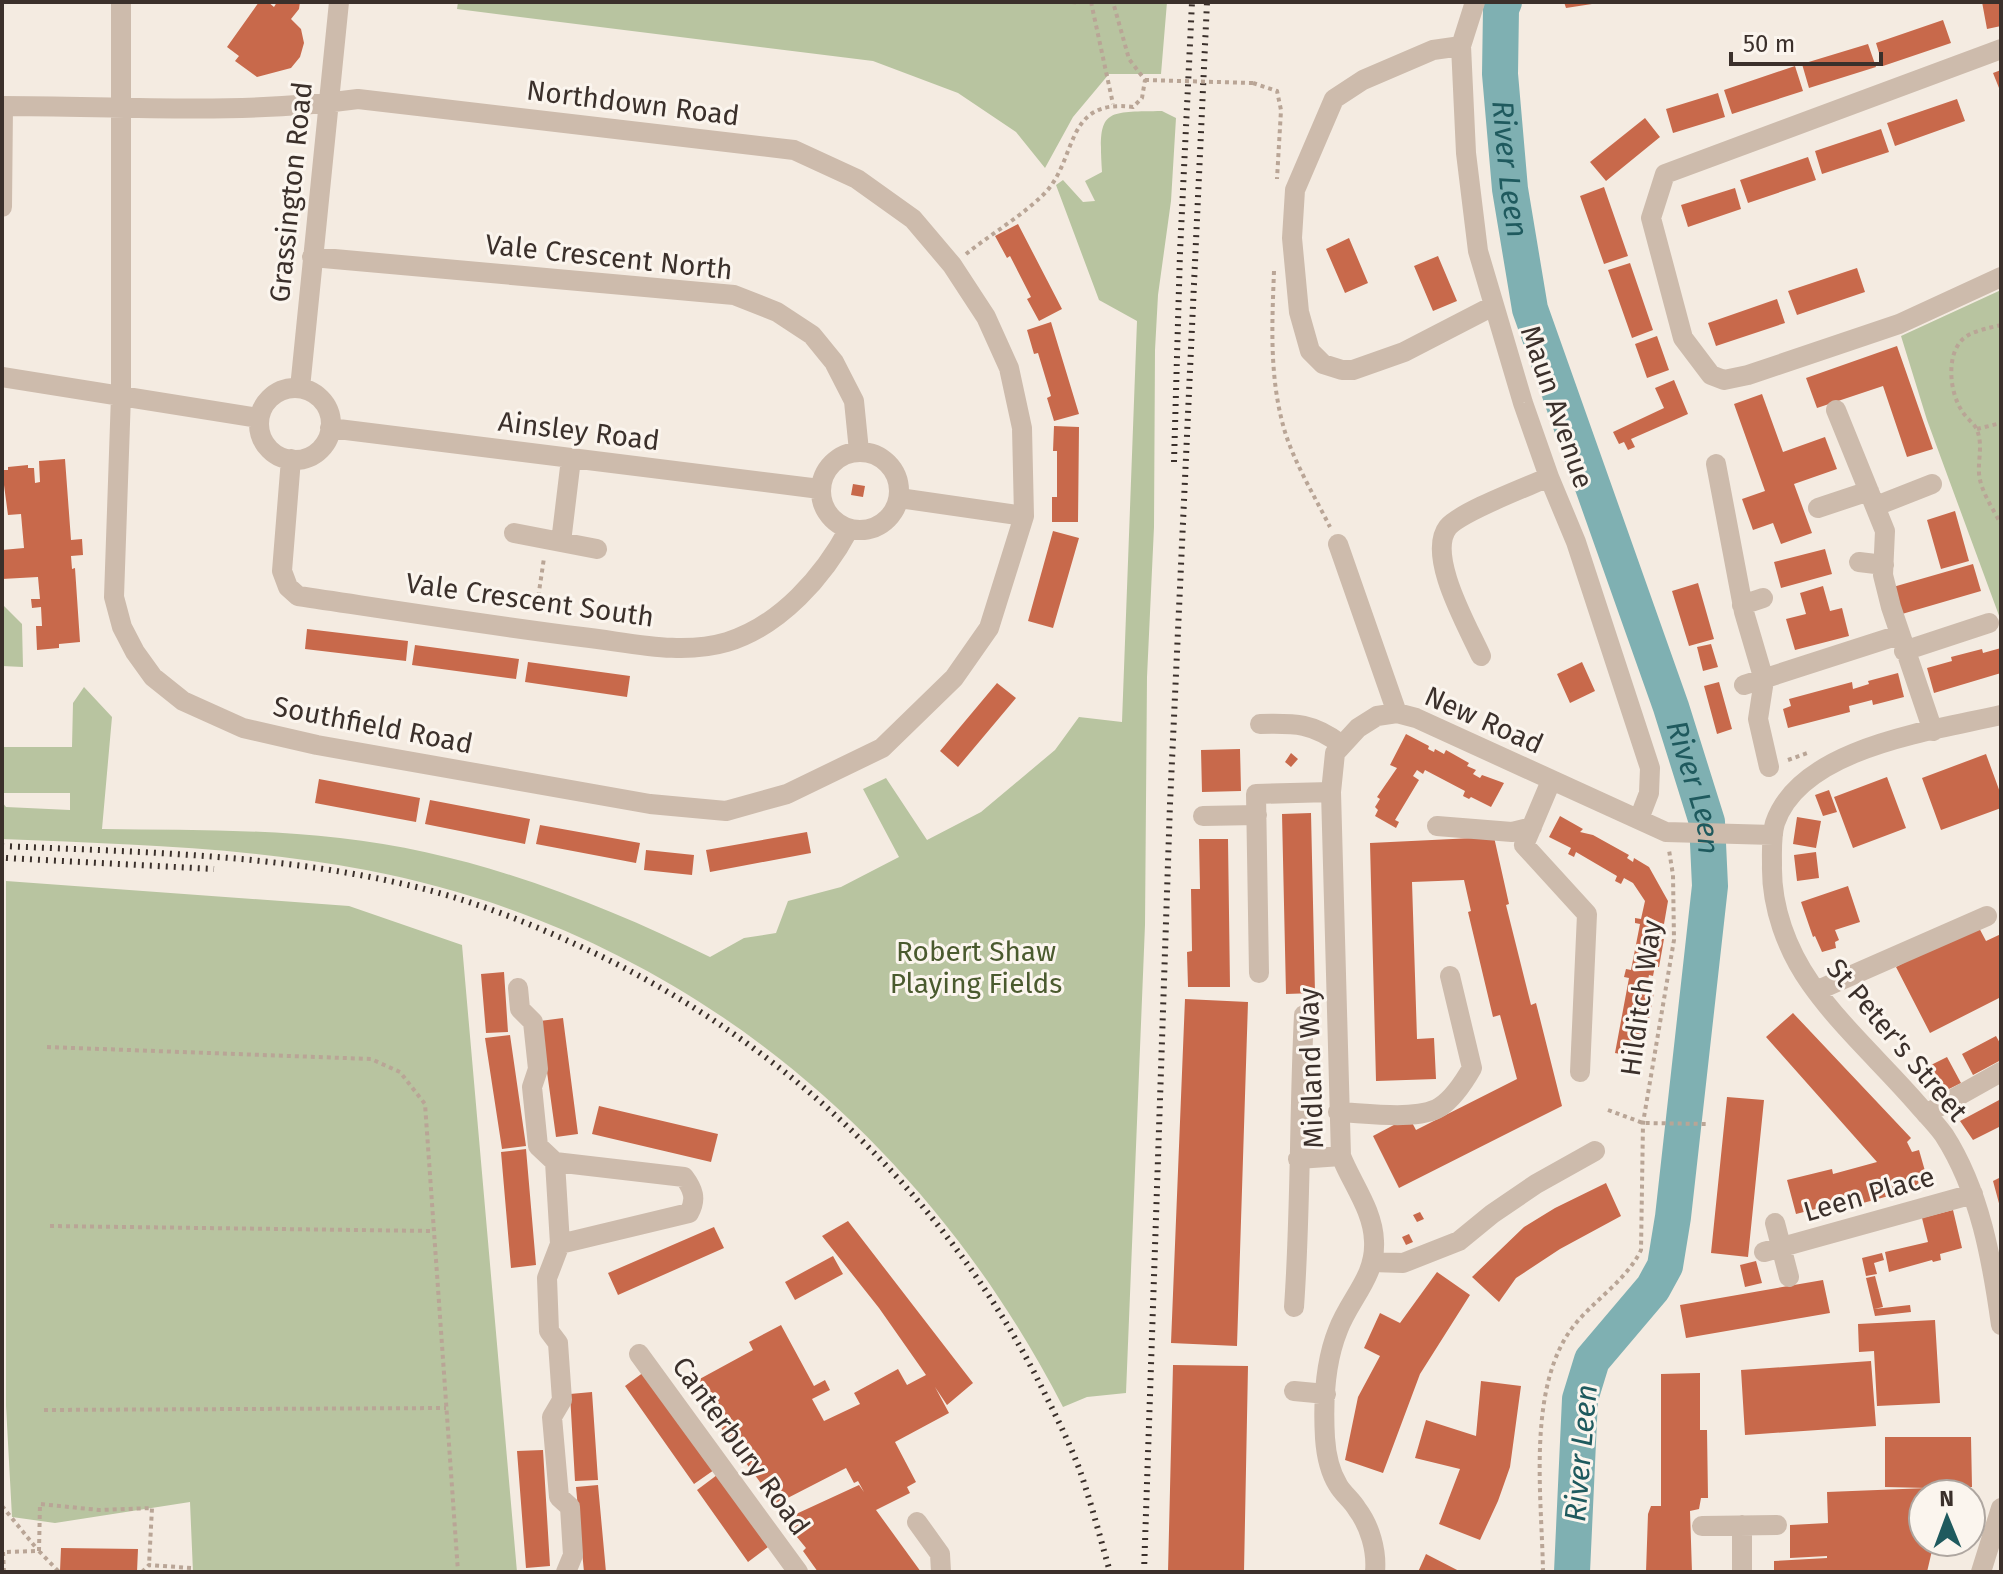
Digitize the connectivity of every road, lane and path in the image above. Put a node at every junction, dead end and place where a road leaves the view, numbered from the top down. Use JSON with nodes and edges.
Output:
{"nodes":[{"id":1,"x":121,"y":2,"type":"edge"},
{"id":2,"x":339,"y":2,"type":"edge"},
{"id":3,"x":1072,"y":2,"type":"edge"},
{"id":4,"x":1091,"y":2,"type":"edge"},
{"id":5,"x":1113,"y":2,"type":"edge"},
{"id":6,"x":1475,"y":2,"type":"edge"},
{"id":7,"x":1080,"y":3,"type":"edge"},
{"id":8,"x":1461,"y":46,"type":"junction"},
{"id":9,"x":2001,"y":49,"type":"edge"},
{"id":10,"x":1145,"y":80,"type":"junction"},
{"id":11,"x":1253,"y":83,"type":"dead end"},
{"id":12,"x":327,"y":103,"type":"junction"},
{"id":13,"x":1113,"y":104,"type":"junction"},
{"id":14,"x":3,"y":106,"type":"edge"},
{"id":15,"x":122,"y":108,"type":"junction"},
{"id":16,"x":2,"y":207,"type":"edge"},
{"id":17,"x":312,"y":257,"type":"junction"},
{"id":18,"x":952,"y":265,"type":"junction"},
{"id":19,"x":2001,"y":277,"type":"edge"},
{"id":20,"x":1493,"y":306,"type":"junction"},
{"id":21,"x":2001,"y":325,"type":"edge"},
{"id":22,"x":1272,"y":356,"type":"dead end"},
{"id":23,"x":2,"y":377,"type":"edge"},
{"id":24,"x":300,"y":388,"type":"junction"},
{"id":25,"x":121,"y":395,"type":"junction"},
{"id":26,"x":1836,"y":410,"type":"dead end"},
{"id":27,"x":259,"y":418,"type":"junction"},
{"id":28,"x":2001,"y":423,"type":"edge"},
{"id":29,"x":330,"y":428,"type":"junction"},
{"id":30,"x":1977,"y":429,"type":"junction"},
{"id":31,"x":859,"y":451,"type":"junction"},
{"id":32,"x":291,"y":459,"type":"junction"},
{"id":33,"x":571,"y":459,"type":"junction"},
{"id":34,"x":1716,"y":464,"type":"dead end"},
{"id":35,"x":1549,"y":477,"type":"junction"},
{"id":36,"x":1932,"y":484,"type":"dead end"},
{"id":37,"x":820,"y":489,"type":"junction"},
{"id":38,"x":899,"y":498,"type":"junction"},
{"id":39,"x":1872,"y":499,"type":"junction"},
{"id":40,"x":1818,"y":508,"type":"dead end"},
{"id":41,"x":1024,"y":516,"type":"junction"},
{"id":42,"x":2001,"y":524,"type":"edge"},
{"id":43,"x":849,"y":529,"type":"junction"},
{"id":44,"x":514,"y":533,"type":"dead end"},
{"id":45,"x":554,"y":541,"type":"junction"},
{"id":46,"x":1338,"y":544,"type":"joint"},
{"id":47,"x":597,"y":549,"type":"dead end"},
{"id":48,"x":1859,"y":562,"type":"dead end"},
{"id":49,"x":1884,"y":565,"type":"junction"},
{"id":50,"x":1763,"y":598,"type":"dead end"},
{"id":51,"x":1742,"y":605,"type":"junction"},
{"id":52,"x":1989,"y":623,"type":"dead end"},
{"id":53,"x":533,"y":631,"type":"junction"},
{"id":54,"x":1902,"y":643,"type":"junction"},
{"id":55,"x":1481,"y":656,"type":"dead end"},
{"id":56,"x":1754,"y":683,"type":"junction"},
{"id":57,"x":1397,"y":713,"type":"junction"},
{"id":58,"x":2001,"y":715,"type":"edge"},
{"id":59,"x":1260,"y":724,"type":"dead end"},
{"id":60,"x":1933,"y":731,"type":"junction"},
{"id":61,"x":1342,"y":745,"type":"junction"},
{"id":62,"x":1769,"y":767,"type":"dead end"},
{"id":63,"x":1551,"y":781,"type":"junction"},
{"id":64,"x":1331,"y":792,"type":"junction"},
{"id":65,"x":1257,"y":815,"type":"junction"},
{"id":66,"x":1203,"y":816,"type":"dead end"},
{"id":67,"x":1639,"y":819,"type":"junction"},
{"id":68,"x":1437,"y":826,"type":"dead end"},
{"id":69,"x":1532,"y":827,"type":"junction"},
{"id":70,"x":1666,"y":832,"type":"junction"},
{"id":71,"x":1773,"y":835,"type":"junction"},
{"id":72,"x":1987,"y":916,"type":"dead end"},
{"id":73,"x":1259,"y":973,"type":"dead end"},
{"id":74,"x":1450,"y":976,"type":"dead end"},
{"id":75,"x":518,"y":988,"type":"dead end"},
{"id":76,"x":1816,"y":991,"type":"junction"},
{"id":77,"x":1304,"y":1015,"type":"dead end"},
{"id":78,"x":47,"y":1047,"type":"dead end"},
{"id":79,"x":1580,"y":1072,"type":"dead end"},
{"id":80,"x":2001,"y":1072,"type":"edge"},
{"id":81,"x":1301,"y":1077,"type":"junction"},
{"id":82,"x":1338,"y":1077,"type":"junction"},
{"id":83,"x":1608,"y":1110,"type":"dead end"},
{"id":84,"x":1338,"y":1112,"type":"junction"},
{"id":85,"x":1926,"y":1114,"type":"junction"},
{"id":86,"x":1643,"y":1123,"type":"junction"},
{"id":87,"x":1707,"y":1124,"type":"dead end"},
{"id":88,"x":1595,"y":1151,"type":"dead end"},
{"id":89,"x":1341,"y":1156,"type":"junction"},
{"id":90,"x":1298,"y":1159,"type":"junction"},
{"id":91,"x":555,"y":1162,"type":"junction"},
{"id":92,"x":1973,"y":1194,"type":"junction"},
{"id":93,"x":1775,"y":1223,"type":"dead end"},
{"id":94,"x":50,"y":1226,"type":"dead end"},
{"id":95,"x":1992,"y":1228,"type":"edge"},
{"id":96,"x":433,"y":1231,"type":"junction"},
{"id":97,"x":560,"y":1244,"type":"junction"},
{"id":98,"x":1772,"y":1250,"type":"junction"},
{"id":99,"x":1372,"y":1262,"type":"junction"},
{"id":100,"x":1789,"y":1277,"type":"dead end"},
{"id":101,"x":1294,"y":1307,"type":"dead end"},
{"id":102,"x":2001,"y":1325,"type":"edge"},
{"id":103,"x":639,"y":1354,"type":"dead end"},
{"id":104,"x":1294,"y":1391,"type":"dead end"},
{"id":105,"x":1326,"y":1394,"type":"junction"},
{"id":106,"x":446,"y":1408,"type":"junction"},
{"id":107,"x":44,"y":1410,"type":"dead end"},
{"id":108,"x":2,"y":1506,"type":"edge"},
{"id":109,"x":2001,"y":1508,"type":"edge"},
{"id":110,"x":917,"y":1522,"type":"dead end"},
{"id":111,"x":1742,"y":1525,"type":"junction"},
{"id":112,"x":1777,"y":1525,"type":"dead end"},
{"id":113,"x":1702,"y":1526,"type":"dead end"},
{"id":114,"x":1996,"y":1537,"type":"edge"},
{"id":115,"x":39,"y":1551,"type":"junction"},
{"id":116,"x":149,"y":1565,"type":"junction"},
{"id":117,"x":4,"y":1572,"type":"edge"},
{"id":118,"x":59,"y":1572,"type":"edge"},
{"id":119,"x":142,"y":1572,"type":"edge"},
{"id":120,"x":192,"y":1572,"type":"edge"},
{"id":121,"x":458,"y":1572,"type":"edge"},
{"id":122,"x":566,"y":1572,"type":"edge"},
{"id":123,"x":798,"y":1572,"type":"edge"},
{"id":124,"x":941,"y":1572,"type":"edge"},
{"id":125,"x":1375,"y":1572,"type":"edge"},
{"id":126,"x":1543,"y":1572,"type":"edge"},
{"id":127,"x":1742,"y":1572,"type":"edge"},
{"id":128,"x":1981,"y":1572,"type":"edge"}],
"edges":[{"from":1,"to":15,"type":"street","name":"Southfield Road"},
{"from":2,"to":12,"type":"street","name":"Grassington Road"},
{"from":3,"to":7,"type":"path"},
{"from":4,"to":13,"type":"path"},
{"from":5,"to":10,"type":"path"},
{"from":6,"to":8,"type":"street","name":"Maun Avenue"},
{"from":8,"to":20,"type":"street","name":"Maun Avenue"},
{"from":8,"to":20,"type":"street"},
{"from":9,"to":19,"type":"street"},
{"from":10,"to":11,"type":"path","bridge":true},
{"from":10,"to":13,"type":"path"},
{"from":12,"to":15,"type":"street","name":"Northdown Road"},
{"from":12,"to":17,"type":"street","name":"Grassington Road"},
{"from":12,"to":18,"type":"street","name":"Northdown Road"},
{"from":13,"to":18,"type":"path"},
{"from":14,"to":15,"type":"street","name":"Northdown Road"},
{"from":14,"to":16,"type":"street"},
{"from":15,"to":25,"type":"street","name":"Southfield Road"},
{"from":17,"to":24,"type":"street","name":"Grassington Road"},
{"from":17,"to":31,"type":"street","name":"Vale Crescent North"},
{"from":18,"to":41,"type":"street","name":"Northdown Road"},
{"from":20,"to":35,"type":"street","name":"Maun Avenue"},
{"from":21,"to":30,"type":"path"},
{"from":22,"to":46,"type":"path"},
{"from":23,"to":25,"type":"street"},
{"from":24,"to":27,"type":"street"},
{"from":24,"to":29,"type":"street"},
{"from":25,"to":27,"type":"street"},
{"from":25,"to":41,"type":"street","name":"Southfield Road"},
{"from":26,"to":39,"type":"street"},
{"from":27,"to":32,"type":"street"},
{"from":28,"to":30,"type":"path"},
{"from":29,"to":32,"type":"street"},
{"from":29,"to":33,"type":"street","name":"Ainsley Road"},
{"from":30,"to":42,"type":"path"},
{"from":31,"to":37,"type":"street"},
{"from":31,"to":38,"type":"street"},
{"from":32,"to":53,"type":"street","name":"Vale Crescent South"},
{"from":33,"to":37,"type":"street","name":"Ainsley Road"},
{"from":33,"to":45,"type":"street"},
{"from":34,"to":51,"type":"street"},
{"from":35,"to":55,"type":"street"},
{"from":35,"to":67,"type":"street","name":"Maun Avenue"},
{"from":36,"to":39,"type":"street"},
{"from":37,"to":43,"type":"street"},
{"from":38,"to":41,"type":"street"},
{"from":38,"to":43,"type":"street"},
{"from":39,"to":40,"type":"street"},
{"from":39,"to":49,"type":"street"},
{"from":43,"to":53,"type":"street","name":"Vale Crescent South"},
{"from":44,"to":45,"type":"street"},
{"from":45,"to":47,"type":"street"},
{"from":45,"to":53,"type":"path"},
{"from":46,"to":57,"type":"street","name":"New Road"},
{"from":48,"to":49,"type":"street"},
{"from":49,"to":54,"type":"street"},
{"from":50,"to":51,"type":"street"},
{"from":51,"to":56,"type":"street"},
{"from":52,"to":54,"type":"street"},
{"from":54,"to":56,"type":"street"},
{"from":54,"to":60,"type":"street"},
{"from":56,"to":62,"type":"street"},
{"from":57,"to":61,"type":"street"},
{"from":57,"to":63,"type":"street","name":"New Road"},
{"from":58,"to":60,"type":"street"},
{"from":59,"to":61,"type":"street"},
{"from":60,"to":71,"type":"street"},
{"from":61,"to":64,"type":"street","name":"Midland Way"},
{"from":63,"to":67,"type":"street","name":"New Road"},
{"from":63,"to":69,"type":"street"},
{"from":64,"to":65,"type":"street"},
{"from":64,"to":82,"type":"street","name":"Midland Way"},
{"from":65,"to":66,"type":"street"},
{"from":65,"to":73,"type":"street"},
{"from":67,"to":70,"type":"street","name":"New Road"},
{"from":68,"to":69,"type":"street"},
{"from":69,"to":79,"type":"street"},
{"from":70,"to":71,"type":"street","name":"New Road"},
{"from":70,"to":86,"type":"path","name":"Hilditch Way"},
{"from":71,"to":76,"type":"street","name":"St Peter's Street"},
{"from":72,"to":76,"type":"street"},
{"from":74,"to":84,"type":"street"},
{"from":75,"to":91,"type":"street"},
{"from":76,"to":85,"type":"street","name":"St Peter's Street"},
{"from":77,"to":81,"type":"street"},
{"from":78,"to":96,"type":"path"},
{"from":80,"to":85,"type":"street"},
{"from":81,"to":82,"type":"street"},
{"from":81,"to":90,"type":"street"},
{"from":82,"to":84,"type":"street","name":"Midland Way"},
{"from":83,"to":86,"type":"path"},
{"from":84,"to":89,"type":"street","name":"Midland Way"},
{"from":85,"to":92,"type":"street","name":"St Peter's Street"},
{"from":86,"to":87,"type":"path"},
{"from":86,"to":126,"type":"path","name":"Hilditch Way"},
{"from":88,"to":99,"type":"street"},
{"from":89,"to":90,"type":"street"},
{"from":89,"to":99,"type":"street","name":"Midland Way"},
{"from":90,"to":101,"type":"street"},
{"from":91,"to":97,"type":"street"},
{"from":91,"to":97,"type":"street"},
{"from":92,"to":95,"type":"street","name":"St Peter's Street"},
{"from":92,"to":98,"type":"street","name":"Leen Place"},
{"from":93,"to":98,"type":"street","name":"Leen Place"},
{"from":94,"to":96,"type":"path"},
{"from":95,"to":102,"type":"street","name":"St Peter's Street"},
{"from":96,"to":106,"type":"path"},
{"from":97,"to":122,"type":"street"},
{"from":98,"to":100,"type":"street"},
{"from":99,"to":105,"type":"street","name":"Midland Way"},
{"from":103,"to":123,"type":"street","name":"Canterbury Road"},
{"from":104,"to":105,"type":"street"},
{"from":105,"to":125,"type":"street","name":"Midland Way"},
{"from":106,"to":107,"type":"path"},
{"from":106,"to":121,"type":"path"},
{"from":108,"to":115,"type":"path"},
{"from":109,"to":114,"type":"street"},
{"from":110,"to":124,"type":"street"},
{"from":111,"to":112,"type":"street"},
{"from":111,"to":113,"type":"street"},
{"from":111,"to":127,"type":"street"},
{"from":114,"to":128,"type":"street"},
{"from":115,"to":116,"type":"path"},
{"from":115,"to":117,"type":"path"},
{"from":115,"to":118,"type":"path"},
{"from":116,"to":119,"type":"path"},
{"from":116,"to":120,"type":"path"}]}
